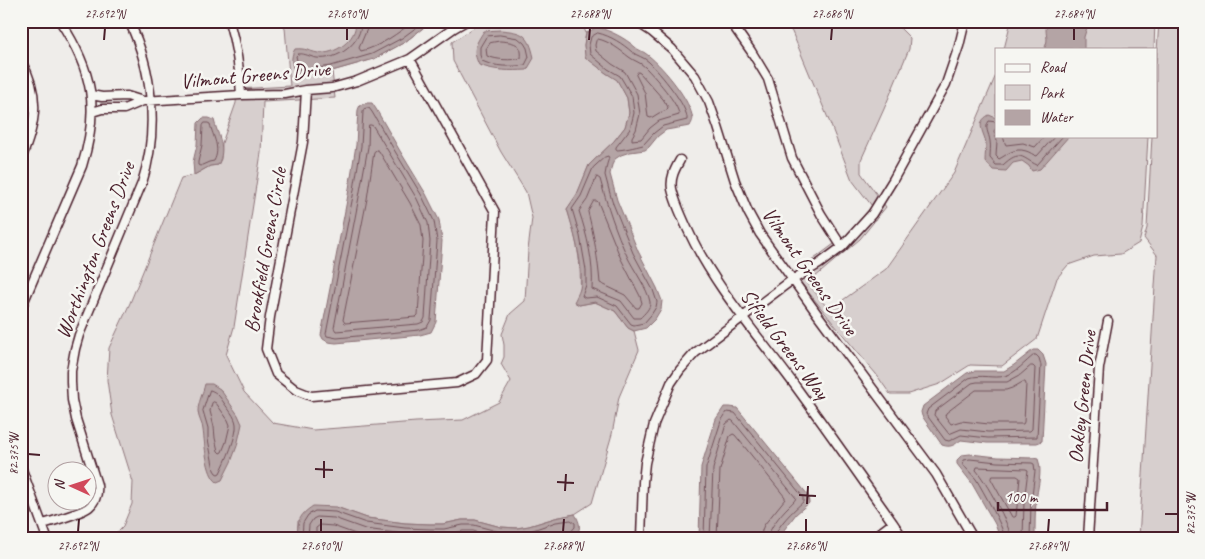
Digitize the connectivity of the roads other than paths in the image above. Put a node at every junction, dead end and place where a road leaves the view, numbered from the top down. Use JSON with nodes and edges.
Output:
{"nodes":[{"id":1,"x":60,"y":21,"type":"edge"},
{"id":2,"x":129,"y":21,"type":"edge"},
{"id":3,"x":229,"y":21,"type":"edge"},
{"id":4,"x":466,"y":21,"type":"edge"},
{"id":5,"x":635,"y":21,"type":"edge"},
{"id":6,"x":730,"y":21,"type":"edge"},
{"id":7,"x":965,"y":21,"type":"edge"},
{"id":8,"x":410,"y":59,"type":"junction"},
{"id":9,"x":21,"y":61,"type":"edge"},
{"id":10,"x":306,"y":90,"type":"junction"},
{"id":11,"x":91,"y":95,"type":"junction"},
{"id":12,"x":241,"y":95,"type":"junction"},
{"id":13,"x":147,"y":100,"type":"junction"},
{"id":14,"x":92,"y":112,"type":"junction"},
{"id":15,"x":21,"y":158,"type":"edge"},
{"id":16,"x":680,"y":160,"type":"dead end"},
{"id":17,"x":842,"y":247,"type":"junction"},
{"id":18,"x":792,"y":280,"type":"junction"},
{"id":19,"x":21,"y":308,"type":"edge"},
{"id":20,"x":742,"y":317,"type":"junction"},
{"id":21,"x":1108,"y":320,"type":"dead end"},
{"id":22,"x":21,"y":467,"type":"edge"},
{"id":23,"x":894,"y":523,"type":"junction"},
{"id":24,"x":43,"y":524,"type":"junction"},
{"id":25,"x":47,"y":538,"type":"edge"},
{"id":26,"x":642,"y":538,"type":"edge"},
{"id":27,"x":873,"y":538,"type":"edge"},
{"id":28,"x":902,"y":538,"type":"edge"},
{"id":29,"x":973,"y":538,"type":"edge"},
{"id":30,"x":1088,"y":538,"type":"edge"}],
"edges":[{"from":1,"to":11,"type":"street"},
{"from":2,"to":13,"type":"street","name":"Worthington Greens Drive"},
{"from":3,"to":12,"type":"street"},
{"from":4,"to":8,"type":"street","name":"Vilmont Greens Drive"},
{"from":5,"to":18,"type":"street","name":"Vilmont Greens Drive"},
{"from":6,"to":17,"type":"street"},
{"from":7,"to":17,"type":"street"},
{"from":8,"to":10,"type":"street","name":"Vilmont Greens Drive"},
{"from":8,"to":10,"type":"street","name":"Brookfield Greens Circle"},
{"from":9,"to":15,"type":"street"},
{"from":10,"to":12,"type":"street","name":"Vilmont Greens Drive"},
{"from":11,"to":13,"type":"street"},
{"from":11,"to":14,"type":"street"},
{"from":12,"to":13,"type":"street","name":"Vilmont Greens Drive"},
{"from":13,"to":14,"type":"street"},
{"from":13,"to":24,"type":"street","name":"Worthington Greens Drive"},
{"from":14,"to":19,"type":"street"},
{"from":16,"to":20,"type":"street","name":"Sifield Greens Way"},
{"from":17,"to":18,"type":"street"},
{"from":18,"to":20,"type":"street"},
{"from":18,"to":29,"type":"street","name":"Vilmont Greens Drive"},
{"from":20,"to":23,"type":"street","name":"Sifield Greens Way"},
{"from":20,"to":26,"type":"street"},
{"from":21,"to":30,"type":"street","name":"Oakley Green Drive"},
{"from":22,"to":24,"type":"street"},
{"from":23,"to":27,"type":"street"},
{"from":23,"to":28,"type":"street","name":"Sifield Greens Way"},
{"from":24,"to":25,"type":"street"}]}
